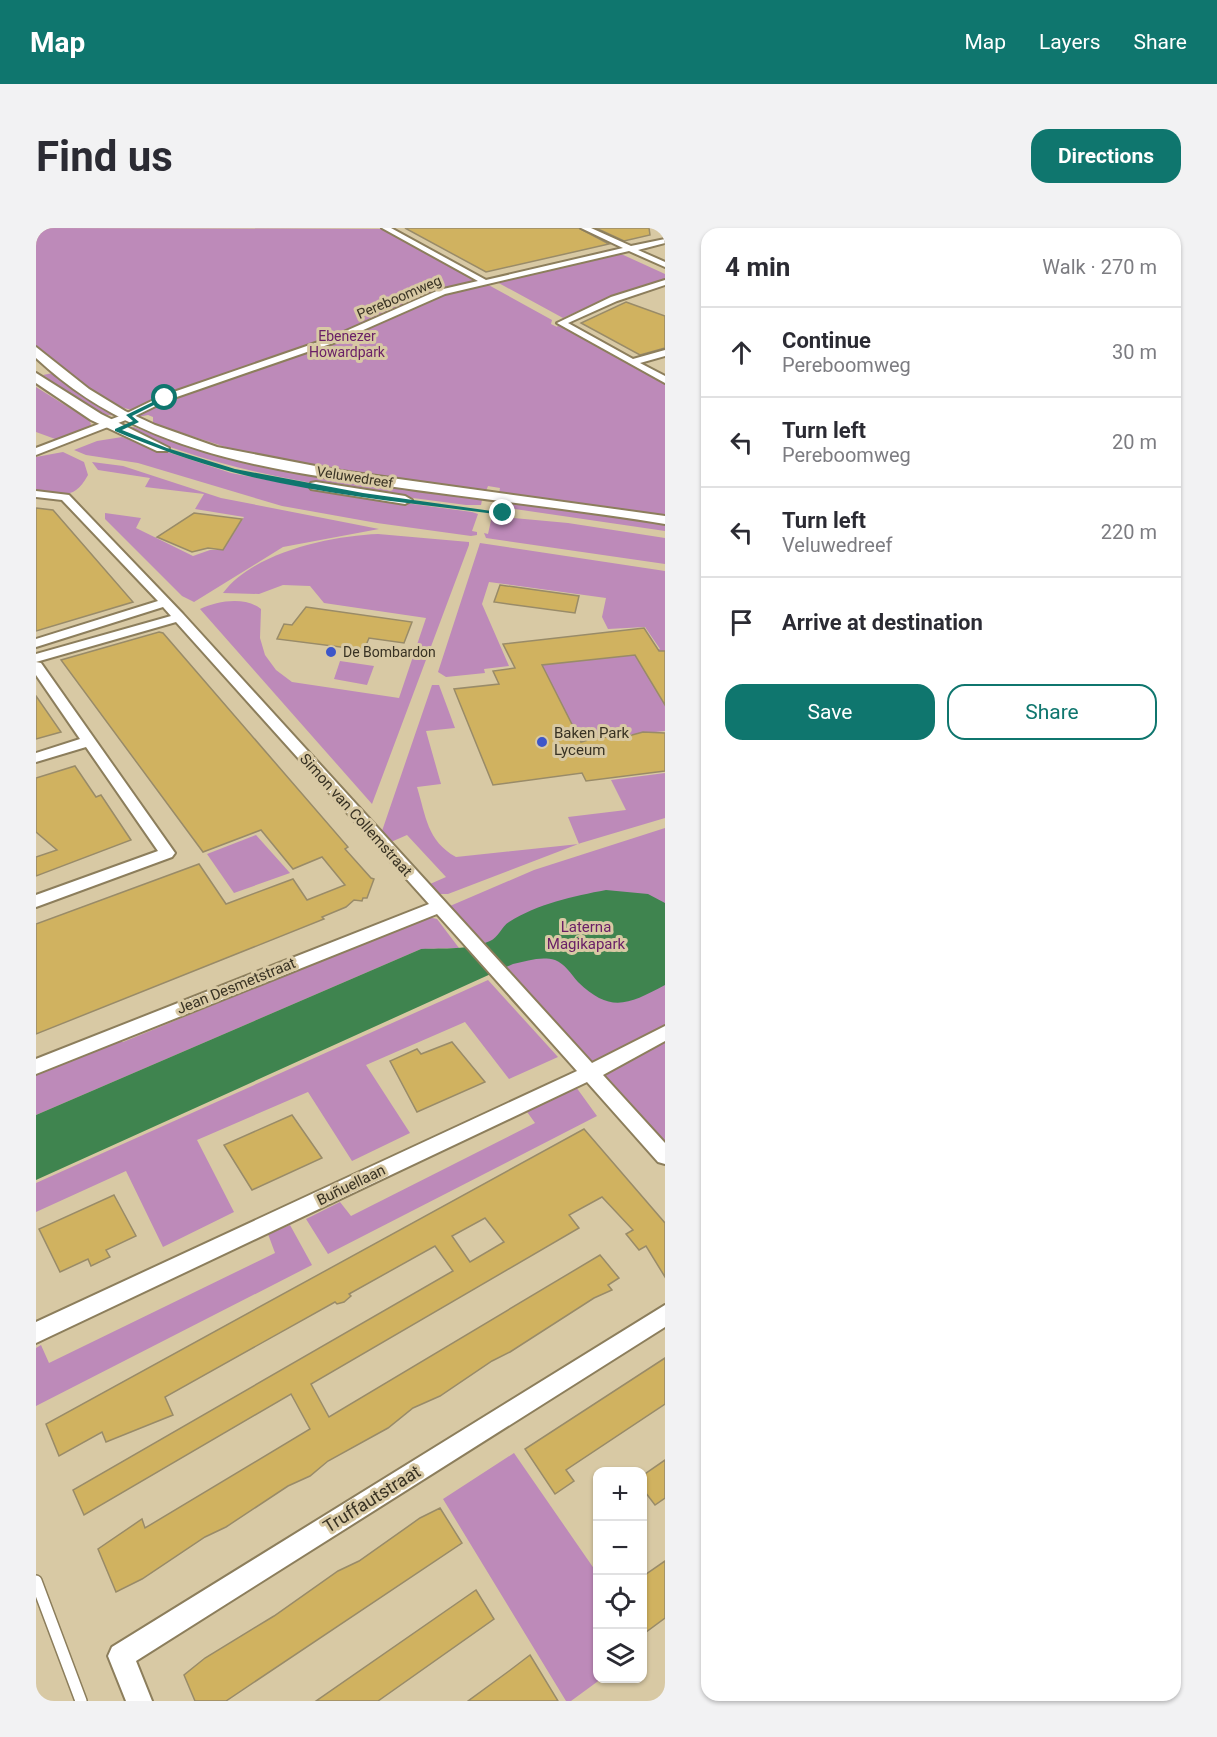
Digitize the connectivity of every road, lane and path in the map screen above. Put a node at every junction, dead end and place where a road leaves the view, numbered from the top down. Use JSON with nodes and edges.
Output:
{"nodes":[{"id":1,"x":386,"y":228,"type":"edge"},
{"id":2,"x":587,"y":228,"type":"edge"},
{"id":3,"x":665,"y":242,"type":"edge"},
{"id":4,"x":631,"y":249,"type":"junction"},
{"id":5,"x":665,"y":265,"type":"edge"},
{"id":6,"x":483,"y":281,"type":"junction"},
{"id":7,"x":665,"y":282,"type":"edge"},
{"id":8,"x":36,"y":351,"type":"edge"},
{"id":9,"x":665,"y":353,"type":"edge"},
{"id":10,"x":633,"y":362,"type":"junction"},
{"id":11,"x":36,"y":377,"type":"edge"},
{"id":12,"x":665,"y":380,"type":"edge"},
{"id":13,"x":133,"y":419,"type":"junction"},
{"id":14,"x":112,"y":427,"type":"junction"},
{"id":15,"x":36,"y":452,"type":"edge"},
{"id":16,"x":36,"y":494,"type":"edge"},
{"id":17,"x":420,"y":502,"type":"dead end"},
{"id":18,"x":665,"y":520,"type":"edge"},
{"id":19,"x":595,"y":525,"type":"dead end"},
{"id":20,"x":665,"y":535,"type":"edge"},
{"id":21,"x":165,"y":603,"type":"junction"},
{"id":22,"x":178,"y":617,"type":"junction"},
{"id":23,"x":36,"y":643,"type":"edge"},
{"id":24,"x":36,"y":658,"type":"edge"},
{"id":25,"x":36,"y":666,"type":"edge"},
{"id":26,"x":87,"y":742,"type":"junction"},
{"id":27,"x":36,"y":758,"type":"edge"},
{"id":28,"x":36,"y":901,"type":"edge"},
{"id":29,"x":438,"y":907,"type":"junction"},
{"id":30,"x":665,"y":1033,"type":"edge"},
{"id":31,"x":36,"y":1067,"type":"edge"},
{"id":32,"x":590,"y":1073,"type":"junction"},
{"id":33,"x":665,"y":1156,"type":"edge"},
{"id":34,"x":665,"y":1316,"type":"edge"},
{"id":35,"x":36,"y":1333,"type":"edge"},
{"id":36,"x":36,"y":1581,"type":"edge"},
{"id":37,"x":81,"y":1701,"type":"edge"},
{"id":38,"x":139,"y":1701,"type":"edge"}],
"edges":[{"from":1,"to":6,"type":"street"},
{"from":2,"to":4,"type":"street"},
{"from":3,"to":4,"type":"street","name":"Pereboomweg"},
{"from":4,"to":5,"type":"street"},
{"from":4,"to":6,"type":"street","name":"Pereboomweg"},
{"from":6,"to":13,"type":"street","name":"Pereboomweg"},
{"from":7,"to":10,"type":"street"},
{"from":8,"to":13,"type":"main road","name":"Veluwedreef"},
{"from":9,"to":10,"type":"street"},
{"from":10,"to":12,"type":"street"},
{"from":11,"to":14,"type":"main road","name":"Veluwedreef"},
{"from":13,"to":14,"type":"street","name":"Pereboomweg"},
{"from":13,"to":18,"type":"main road","name":"Veluwedreef"},
{"from":14,"to":15,"type":"street","name":"Pereboomweg"},
{"from":14,"to":17,"type":"main road","name":"Veluwedreef"},
{"from":16,"to":21,"type":"street","name":"Simon van Collemstraat"},
{"from":19,"to":20,"type":"main road"},
{"from":21,"to":22,"type":"street","name":"Simon van Collemstraat"},
{"from":21,"to":23,"type":"street"},
{"from":22,"to":24,"type":"street"},
{"from":22,"to":29,"type":"street","name":"Simon van Collemstraat"},
{"from":25,"to":26,"type":"street"},
{"from":26,"to":27,"type":"street"},
{"from":26,"to":28,"type":"street"},
{"from":29,"to":31,"type":"street","name":"Jean Desmetstraat"},
{"from":29,"to":32,"type":"street","name":"Simon van Collemstraat"},
{"from":30,"to":32,"type":"street","name":"Buñuellaan"},
{"from":32,"to":33,"type":"street","name":"Simon van Collemstraat"},
{"from":32,"to":35,"type":"street","name":"Buñuellaan"},
{"from":34,"to":38,"type":"street","name":"Truffautstraat"},
{"from":36,"to":37,"type":"lane"}]}
